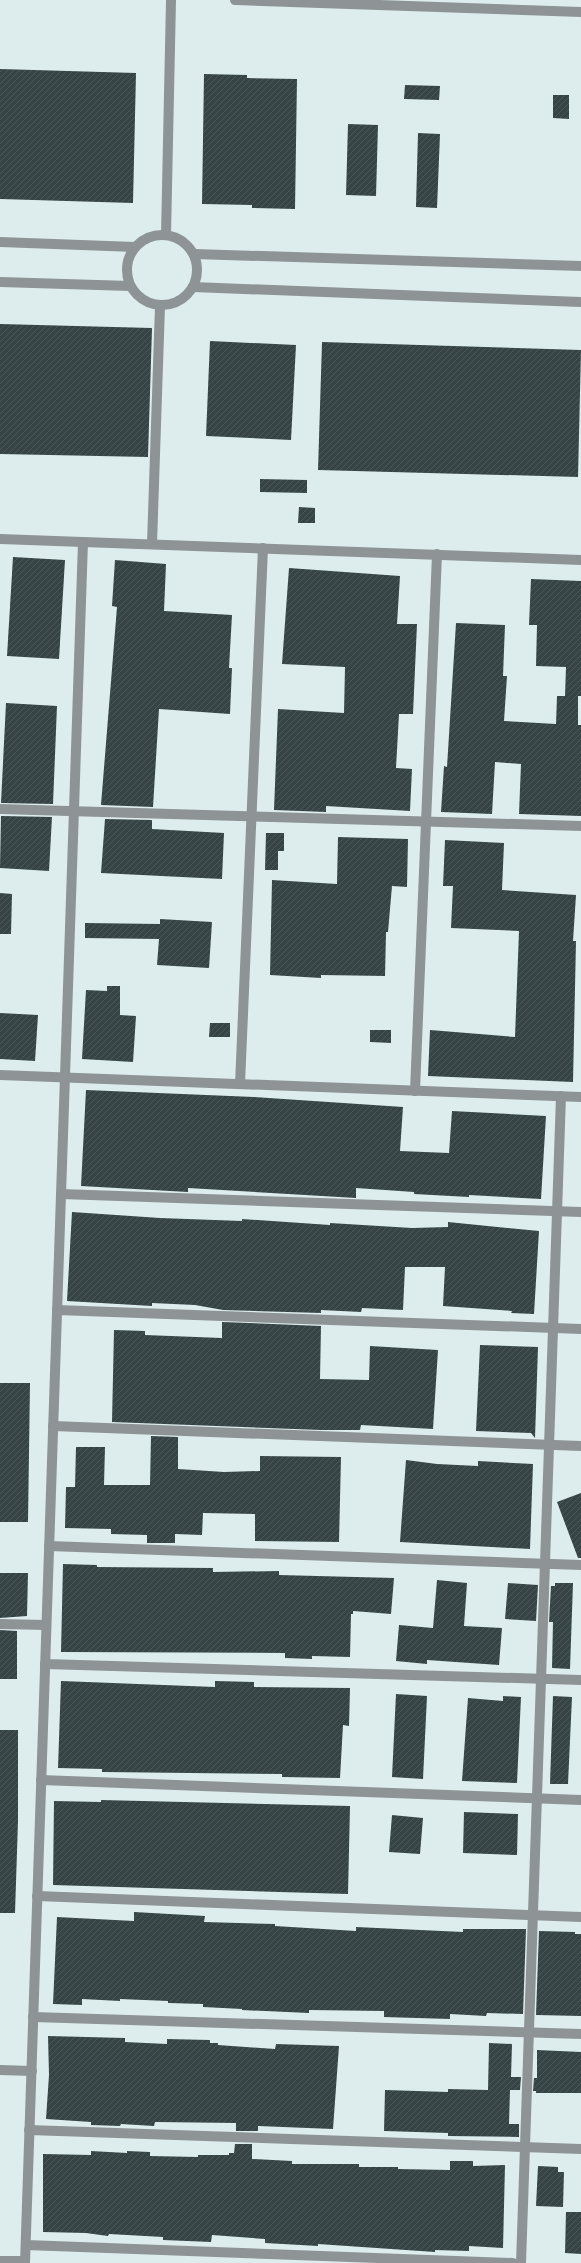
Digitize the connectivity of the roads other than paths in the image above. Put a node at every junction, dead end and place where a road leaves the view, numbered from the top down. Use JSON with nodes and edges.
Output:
{"nodes":[{"id":1,"x":171,"y":0,"type":"edge"},
{"id":2,"x":235,"y":0,"type":"edge"},
{"id":3,"x":581,"y":12,"type":"edge"},
{"id":4,"x":166,"y":235,"type":"junction"},
{"id":5,"x":0,"y":242,"type":"edge"},
{"id":6,"x":135,"y":247,"type":"junction"},
{"id":7,"x":194,"y":254,"type":"junction"},
{"id":8,"x":581,"y":266,"type":"edge"},
{"id":9,"x":0,"y":282,"type":"edge"},
{"id":10,"x":130,"y":286,"type":"junction"},
{"id":11,"x":193,"y":287,"type":"junction"},
{"id":12,"x":581,"y":302,"type":"edge"},
{"id":13,"x":160,"y":306,"type":"junction"},
{"id":14,"x":0,"y":539,"type":"edge"},
{"id":15,"x":83,"y":542,"type":"junction"},
{"id":16,"x":152,"y":544,"type":"junction"},
{"id":17,"x":263,"y":548,"type":"junction"},
{"id":18,"x":438,"y":554,"type":"junction"},
{"id":19,"x":581,"y":560,"type":"edge"},
{"id":20,"x":0,"y":809,"type":"edge"},
{"id":21,"x":74,"y":810,"type":"junction"},
{"id":22,"x":251,"y":816,"type":"junction"},
{"id":23,"x":426,"y":822,"type":"junction"},
{"id":24,"x":581,"y":826,"type":"edge"},
{"id":25,"x":0,"y":1075,"type":"edge"},
{"id":26,"x":65,"y":1077,"type":"junction"},
{"id":27,"x":240,"y":1084,"type":"junction"},
{"id":28,"x":414,"y":1090,"type":"junction"},
{"id":29,"x":562,"y":1096,"type":"junction"},
{"id":30,"x":581,"y":1097,"type":"edge"},
{"id":31,"x":61,"y":1194,"type":"junction"},
{"id":32,"x":557,"y":1211,"type":"junction"},
{"id":33,"x":581,"y":1212,"type":"edge"},
{"id":34,"x":57,"y":1310,"type":"junction"},
{"id":35,"x":553,"y":1328,"type":"junction"},
{"id":36,"x":581,"y":1330,"type":"edge"},
{"id":37,"x":53,"y":1426,"type":"junction"},
{"id":38,"x":550,"y":1445,"type":"junction"},
{"id":39,"x":581,"y":1446,"type":"edge"},
{"id":40,"x":49,"y":1546,"type":"junction"},
{"id":41,"x":545,"y":1563,"type":"junction"},
{"id":42,"x":581,"y":1565,"type":"edge"},
{"id":43,"x":0,"y":1624,"type":"edge"},
{"id":44,"x":46,"y":1625,"type":"junction"},
{"id":45,"x":45,"y":1664,"type":"junction"},
{"id":46,"x":542,"y":1679,"type":"junction"},
{"id":47,"x":581,"y":1680,"type":"edge"},
{"id":48,"x":41,"y":1780,"type":"junction"},
{"id":49,"x":537,"y":1798,"type":"junction"},
{"id":50,"x":581,"y":1800,"type":"edge"},
{"id":51,"x":38,"y":1896,"type":"junction"},
{"id":52,"x":533,"y":1915,"type":"junction"},
{"id":53,"x":581,"y":1917,"type":"edge"},
{"id":54,"x":33,"y":2017,"type":"junction"},
{"id":55,"x":530,"y":2032,"type":"junction"},
{"id":56,"x":581,"y":2034,"type":"edge"},
{"id":57,"x":0,"y":2070,"type":"edge"},
{"id":58,"x":32,"y":2071,"type":"junction"},
{"id":59,"x":29,"y":2130,"type":"junction"},
{"id":60,"x":525,"y":2147,"type":"junction"},
{"id":61,"x":581,"y":2149,"type":"edge"},
{"id":62,"x":26,"y":2245,"type":"junction"},
{"id":63,"x":0,"y":2261,"type":"edge"},
{"id":64,"x":25,"y":2262,"type":"edge"},
{"id":65,"x":513,"y":2263,"type":"edge"},
{"id":66,"x":522,"y":2263,"type":"edge"}],
"edges":[{"from":1,"to":4,"type":"street"},
{"from":2,"to":3,"type":"street"},
{"from":4,"to":6,"type":"street"},
{"from":4,"to":7,"type":"street"},
{"from":5,"to":6,"type":"street"},
{"from":6,"to":10,"type":"street"},
{"from":7,"to":8,"type":"street"},
{"from":7,"to":11,"type":"street"},
{"from":9,"to":10,"type":"street"},
{"from":10,"to":13,"type":"street"},
{"from":11,"to":12,"type":"street"},
{"from":11,"to":13,"type":"street"},
{"from":13,"to":16,"type":"street"},
{"from":14,"to":15,"type":"street"},
{"from":15,"to":16,"type":"street"},
{"from":15,"to":21,"type":"street"},
{"from":16,"to":17,"type":"street"},
{"from":17,"to":18,"type":"street"},
{"from":17,"to":22,"type":"street"},
{"from":18,"to":19,"type":"street"},
{"from":18,"to":23,"type":"street"},
{"from":20,"to":21,"type":"street"},
{"from":21,"to":22,"type":"street"},
{"from":21,"to":26,"type":"street"},
{"from":22,"to":23,"type":"street"},
{"from":22,"to":27,"type":"street"},
{"from":23,"to":24,"type":"street"},
{"from":23,"to":28,"type":"street"},
{"from":25,"to":26,"type":"street"},
{"from":26,"to":27,"type":"street"},
{"from":26,"to":31,"type":"street"},
{"from":27,"to":28,"type":"street"},
{"from":28,"to":29,"type":"street"},
{"from":29,"to":30,"type":"street"},
{"from":29,"to":32,"type":"street"},
{"from":31,"to":32,"type":"street"},
{"from":31,"to":34,"type":"street"},
{"from":32,"to":33,"type":"street"},
{"from":32,"to":35,"type":"street"},
{"from":34,"to":35,"type":"street"},
{"from":34,"to":37,"type":"street"},
{"from":35,"to":36,"type":"street"},
{"from":35,"to":38,"type":"street"},
{"from":37,"to":38,"type":"street"},
{"from":37,"to":40,"type":"street"},
{"from":38,"to":39,"type":"street"},
{"from":38,"to":41,"type":"street"},
{"from":40,"to":41,"type":"street"},
{"from":40,"to":44,"type":"street"},
{"from":41,"to":42,"type":"street"},
{"from":41,"to":46,"type":"street"},
{"from":43,"to":44,"type":"street"},
{"from":44,"to":45,"type":"street"},
{"from":45,"to":46,"type":"street"},
{"from":45,"to":48,"type":"street"},
{"from":46,"to":47,"type":"street"},
{"from":46,"to":49,"type":"street"},
{"from":48,"to":49,"type":"street"},
{"from":48,"to":51,"type":"street"},
{"from":49,"to":50,"type":"street"},
{"from":49,"to":52,"type":"street"},
{"from":51,"to":52,"type":"street"},
{"from":51,"to":54,"type":"street"},
{"from":52,"to":53,"type":"street"},
{"from":52,"to":55,"type":"street"},
{"from":54,"to":55,"type":"street"},
{"from":54,"to":58,"type":"street"},
{"from":55,"to":56,"type":"street"},
{"from":55,"to":60,"type":"street"},
{"from":57,"to":58,"type":"street"},
{"from":58,"to":59,"type":"street"},
{"from":59,"to":60,"type":"street"},
{"from":59,"to":62,"type":"street"},
{"from":60,"to":61,"type":"street"},
{"from":60,"to":66,"type":"street"},
{"from":62,"to":64,"type":"street"},
{"from":62,"to":65,"type":"street"},
{"from":63,"to":64,"type":"street"}]}
